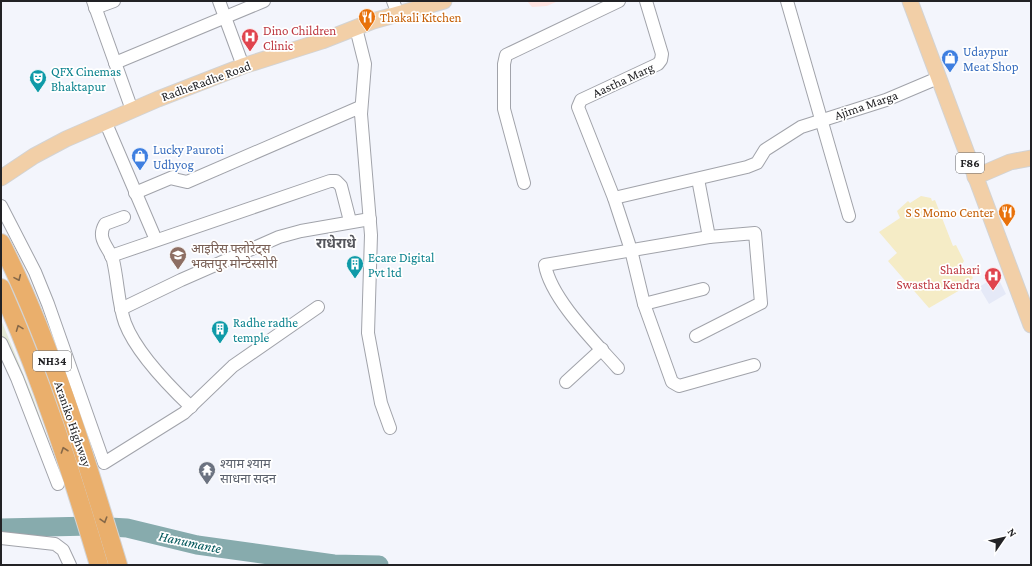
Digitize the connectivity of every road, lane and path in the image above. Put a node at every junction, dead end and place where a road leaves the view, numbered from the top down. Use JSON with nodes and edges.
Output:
{"nodes":[{"id":1,"x":114,"y":1,"type":"edge"},
{"id":2,"x":219,"y":1,"type":"edge"},
{"id":3,"x":264,"y":1,"type":"edge"},
{"id":4,"x":444,"y":1,"type":"edge"},
{"id":5,"x":618,"y":1,"type":"edge"},
{"id":6,"x":646,"y":1,"type":"edge"},
{"id":7,"x":787,"y":1,"type":"edge"},
{"id":8,"x":910,"y":1,"type":"edge"},
{"id":9,"x":94,"y":5,"type":"edge"},
{"id":10,"x":396,"y":7,"type":"edge"},
{"id":11,"x":225,"y":16,"type":"junction"},
{"id":12,"x":356,"y":28,"type":"junction"},
{"id":13,"x":115,"y":64,"type":"junction"},
{"id":14,"x":243,"y":66,"type":"junction"},
{"id":15,"x":938,"y":78,"type":"junction"},
{"id":16,"x":132,"y":110,"type":"junction"},
{"id":17,"x":361,"y":114,"type":"junction"},
{"id":18,"x":820,"y":120,"type":"junction"},
{"id":19,"x":105,"y":121,"type":"junction"},
{"id":20,"x":1031,"y":158,"type":"edge"},
{"id":21,"x":975,"y":177,"type":"junction"},
{"id":22,"x":1,"y":178,"type":"edge"},
{"id":23,"x":698,"y":178,"type":"junction"},
{"id":24,"x":524,"y":183,"type":"dead end"},
{"id":25,"x":135,"y":193,"type":"junction"},
{"id":26,"x":614,"y":198,"type":"junction"},
{"id":27,"x":1,"y":206,"type":"edge"},
{"id":28,"x":849,"y":216,"type":"dead end"},
{"id":29,"x":124,"y":217,"type":"dead end"},
{"id":30,"x":370,"y":219,"type":"junction"},
{"id":31,"x":350,"y":221,"type":"junction"},
{"id":32,"x":709,"y":237,"type":"junction"},
{"id":33,"x":156,"y":240,"type":"junction"},
{"id":34,"x":1,"y":243,"type":"edge"},
{"id":35,"x":631,"y":250,"type":"junction"},
{"id":36,"x":111,"y":256,"type":"junction"},
{"id":37,"x":1,"y":288,"type":"edge"},
{"id":38,"x":704,"y":289,"type":"dead end"},
{"id":39,"x":644,"y":304,"type":"junction"},
{"id":40,"x":318,"y":307,"type":"dead end"},
{"id":41,"x":121,"y":309,"type":"junction"},
{"id":42,"x":1031,"y":325,"type":"edge"},
{"id":43,"x":696,"y":336,"type":"dead end"},
{"id":44,"x":1,"y":342,"type":"edge"},
{"id":45,"x":602,"y":349,"type":"junction"},
{"id":46,"x":754,"y":365,"type":"dead end"},
{"id":47,"x":618,"y":368,"type":"dead end"},
{"id":48,"x":566,"y":382,"type":"dead end"},
{"id":49,"x":192,"y":407,"type":"junction"},
{"id":50,"x":390,"y":428,"type":"dead end"},
{"id":51,"x":58,"y":484,"type":"dead end"},
{"id":52,"x":85,"y":485,"type":"junction"},
{"id":53,"x":1,"y":538,"type":"edge"},
{"id":54,"x":70,"y":565,"type":"edge"},
{"id":55,"x":99,"y":565,"type":"edge"},
{"id":56,"x":118,"y":565,"type":"edge"}],
"edges":[{"from":1,"to":9,"type":"street"},
{"from":2,"to":11,"type":"street"},
{"from":3,"to":11,"type":"street"},
{"from":4,"to":10,"type":"main road","name":"RadheRadhe Road"},
{"from":5,"to":24,"type":"street"},
{"from":6,"to":26,"type":"street","name":"Aastha Marg"},
{"from":7,"to":18,"type":"street","name":"Ajima Marga"},
{"from":8,"to":15,"type":"main road","number":"F86"},
{"from":9,"to":13,"type":"street"},
{"from":10,"to":12,"type":"main road","name":"RadheRadhe Road"},
{"from":11,"to":13,"type":"street"},
{"from":11,"to":14,"type":"street"},
{"from":12,"to":14,"type":"main road","name":"RadheRadhe Road"},
{"from":12,"to":17,"type":"street"},
{"from":13,"to":16,"type":"street"},
{"from":14,"to":16,"type":"main road","name":"RadheRadhe Road"},
{"from":15,"to":18,"type":"street","name":"Ajima Marga"},
{"from":15,"to":21,"type":"main road","number":"F86"},
{"from":16,"to":19,"type":"main road","name":"RadheRadhe Road"},
{"from":17,"to":25,"type":"street"},
{"from":17,"to":30,"type":"street"},
{"from":18,"to":23,"type":"street"},
{"from":18,"to":28,"type":"street"},
{"from":19,"to":22,"type":"main road","name":"RadheRadhe Road"},
{"from":19,"to":25,"type":"street"},
{"from":20,"to":21,"type":"main road"},
{"from":21,"to":42,"type":"main road","number":"F86"},
{"from":23,"to":26,"type":"street"},
{"from":23,"to":32,"type":"street"},
{"from":25,"to":33,"type":"street"},
{"from":26,"to":35,"type":"street"},
{"from":27,"to":49,"type":"street"},
{"from":29,"to":36,"type":"street"},
{"from":30,"to":31,"type":"street"},
{"from":30,"to":50,"type":"street"},
{"from":31,"to":33,"type":"street"},
{"from":31,"to":41,"type":"street"},
{"from":32,"to":35,"type":"street"},
{"from":32,"to":43,"type":"street"},
{"from":33,"to":36,"type":"street"},
{"from":34,"to":52,"type":"highway","name":"Araniko Highway","number":"NH34","one_way":true},
{"from":35,"to":39,"type":"street"},
{"from":35,"to":45,"type":"street"},
{"from":36,"to":41,"type":"street"},
{"from":52,"to":37,"type":"highway","name":"Araniko Highway","number":"NH34","one_way":true},
{"from":38,"to":39,"type":"street"},
{"from":39,"to":46,"type":"street"},
{"from":40,"to":49,"type":"street"},
{"from":41,"to":49,"type":"street"},
{"from":44,"to":51,"type":"street"},
{"from":45,"to":47,"type":"street"},
{"from":45,"to":48,"type":"street"},
{"from":52,"to":55,"type":"highway","name":"Araniko Highway","number":"NH34"},
{"from":52,"to":56,"type":"highway","name":"Araniko Highway","number":"NH34","one_way":true},
{"from":53,"to":54,"type":"street"}]}
